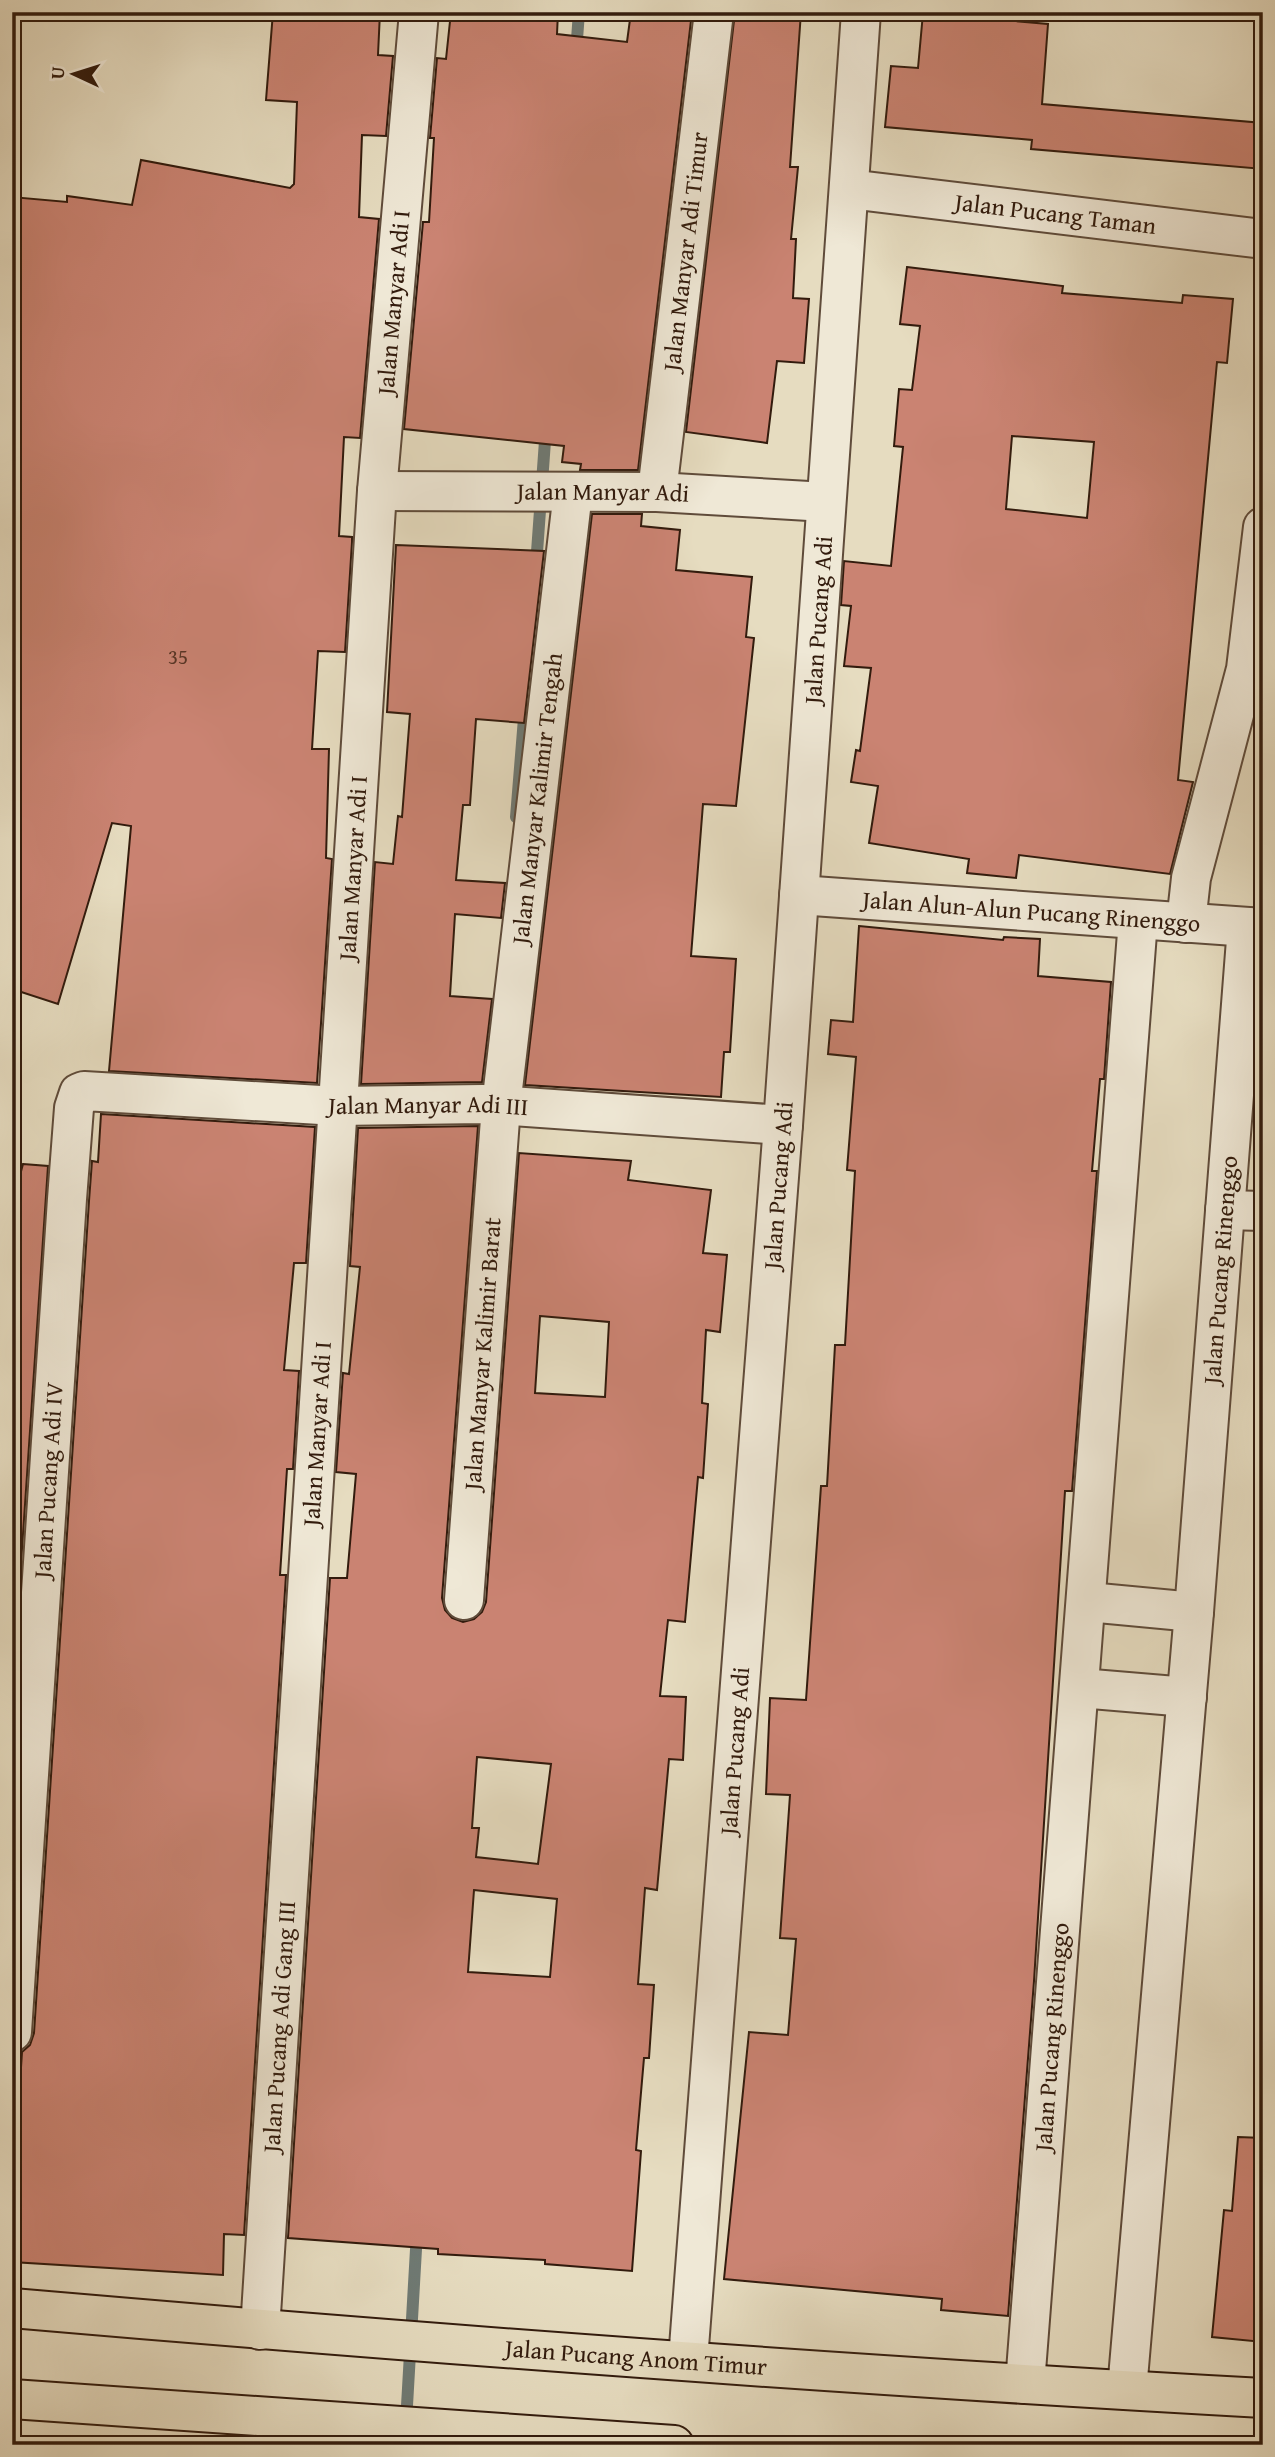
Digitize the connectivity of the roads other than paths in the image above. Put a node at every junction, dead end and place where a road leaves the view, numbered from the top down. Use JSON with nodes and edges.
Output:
{"nodes":[{"id":1,"x":419,"y":12,"type":"edge"},
{"id":2,"x":714,"y":12,"type":"edge"},
{"id":3,"x":861,"y":12,"type":"edge"},
{"id":4,"x":849,"y":189,"type":"junction"},
{"id":5,"x":1263,"y":239,"type":"edge"},
{"id":6,"x":377,"y":491,"type":"junction"},
{"id":7,"x":569,"y":492,"type":"junction"},
{"id":8,"x":657,"y":492,"type":"junction"},
{"id":9,"x":826,"y":502,"type":"junction"},
{"id":10,"x":1263,"y":527,"type":"edge"},
{"id":11,"x":799,"y":895,"type":"junction"},
{"id":12,"x":1138,"y":920,"type":"junction"},
{"id":13,"x":1186,"y":923,"type":"junction"},
{"id":14,"x":1255,"y":928,"type":"edge"},
{"id":15,"x":77,"y":1097,"type":"joint"},
{"id":16,"x":493,"y":1105,"type":"junction"},
{"id":17,"x":337,"y":1106,"type":"junction"},
{"id":18,"x":783,"y":1125,"type":"junction"},
{"id":19,"x":1225,"y":1210,"type":"junction"},
{"id":20,"x":1263,"y":1211,"type":"edge"},
{"id":21,"x":464,"y":1600,"type":"dead end"},
{"id":22,"x":1088,"y":1602,"type":"junction"},
{"id":23,"x":1194,"y":1612,"type":"junction"},
{"id":24,"x":25,"y":1649,"type":"edge"},
{"id":25,"x":1080,"y":1688,"type":"junction"},
{"id":26,"x":1187,"y":1697,"type":"junction"},
{"id":27,"x":298,"y":1723,"type":"joint"},
{"id":28,"x":12,"y":2032,"type":"edge"},
{"id":29,"x":12,"y":2308,"type":"edge"},
{"id":30,"x":260,"y":2330,"type":"junction"},
{"id":31,"x":688,"y":2360,"type":"junction"},
{"id":32,"x":1025,"y":2384,"type":"junction"},
{"id":33,"x":1127,"y":2390,"type":"junction"},
{"id":34,"x":1263,"y":2398,"type":"edge"},
{"id":35,"x":12,"y":2399,"type":"edge"},
{"id":36,"x":635,"y":2443,"type":"edge"},
{"id":37,"x":674,"y":2445,"type":"edge"}],
"edges":[{"from":1,"to":6,"type":"street","name":"Jalan Manyar Adi I"},
{"from":2,"to":8,"type":"street","name":"Jalan Manyar Adi Timur"},
{"from":3,"to":4,"type":"street","name":"Jalan Pucang Adi"},
{"from":4,"to":5,"type":"street","name":"Jalan Pucang Taman"},
{"from":4,"to":9,"type":"street","name":"Jalan Pucang Adi"},
{"from":6,"to":7,"type":"street","name":"Jalan Manyar Adi"},
{"from":6,"to":17,"type":"street","name":"Jalan Manyar Adi I"},
{"from":7,"to":8,"type":"street","name":"Jalan Manyar Adi"},
{"from":7,"to":16,"type":"street","name":"Jalan Manyar Kalimir Tengah"},
{"from":8,"to":9,"type":"street","name":"Jalan Manyar Adi"},
{"from":9,"to":11,"type":"street","name":"Jalan Pucang Adi"},
{"from":10,"to":13,"type":"street"},
{"from":11,"to":12,"type":"street","name":"Jalan Alun-Alun Pucang Rinenggo"},
{"from":11,"to":18,"type":"street","name":"Jalan Pucang Adi"},
{"from":12,"to":13,"type":"street","name":"Jalan Alun-Alun Pucang Rinenggo"},
{"from":12,"to":22,"type":"street","name":"Jalan Pucang Rinenggo"},
{"from":13,"to":14,"type":"street","name":"Jalan Alun-Alun Pucang Rinenggo"},
{"from":14,"to":19,"type":"street","name":"Jalan Pucang Rinenggo"},
{"from":15,"to":17,"type":"street","name":"Jalan Manyar Adi III"},
{"from":15,"to":24,"type":"street","name":"Jalan Pucang Adi IV"},
{"from":16,"to":17,"type":"street","name":"Jalan Manyar Adi III"},
{"from":16,"to":18,"type":"street","name":"Jalan Manyar Adi III"},
{"from":16,"to":21,"type":"street","name":"Jalan Manyar Kalimir Barat"},
{"from":17,"to":27,"type":"street","name":"Jalan Manyar Adi I"},
{"from":18,"to":31,"type":"street","name":"Jalan Pucang Adi"},
{"from":19,"to":20,"type":"street"},
{"from":19,"to":23,"type":"street","name":"Jalan Pucang Rinenggo"},
{"from":22,"to":23,"type":"street"},
{"from":22,"to":25,"type":"street","name":"Jalan Pucang Rinenggo"},
{"from":23,"to":26,"type":"street","name":"Jalan Pucang Rinenggo"},
{"from":24,"to":28,"type":"street","name":"Jalan Pucang Adi IV"},
{"from":25,"to":26,"type":"street"},
{"from":25,"to":32,"type":"street","name":"Jalan Pucang Rinenggo"},
{"from":26,"to":33,"type":"street","name":"Jalan Pucang Rinenggo"},
{"from":27,"to":30,"type":"street","name":"Jalan Pucang Adi Gang III"},
{"from":29,"to":30,"type":"main road","name":"Jalan Pucang Anom Timur"},
{"from":30,"to":31,"type":"main road","name":"Jalan Pucang Anom Timur"},
{"from":31,"to":32,"type":"main road","name":"Jalan Pucang Anom Timur"},
{"from":32,"to":33,"type":"main road","name":"Jalan Pucang Anom Timur"},
{"from":33,"to":34,"type":"main road","name":"Jalan Pucang Anom Timur"},
{"from":35,"to":36,"type":"main road"},
{"from":36,"to":37,"type":"main road"}]}
